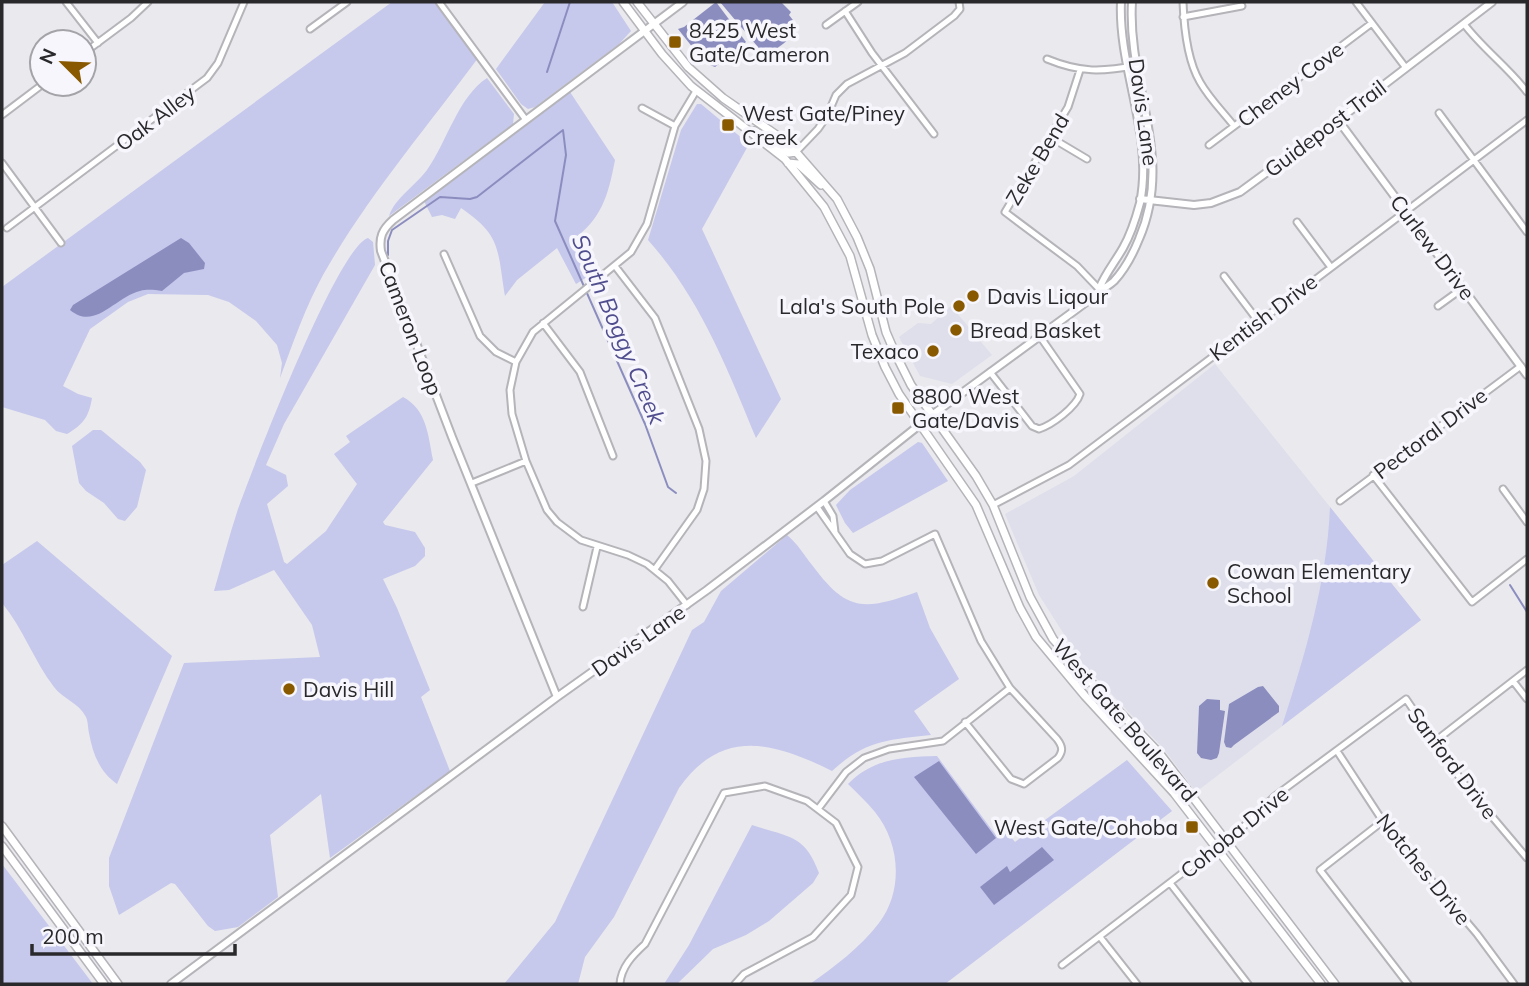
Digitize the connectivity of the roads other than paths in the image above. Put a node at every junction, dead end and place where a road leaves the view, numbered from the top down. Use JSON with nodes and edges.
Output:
{"nodes":[{"id":1,"x":66,"y":2,"type":"edge"},
{"id":2,"x":148,"y":2,"type":"edge"},
{"id":3,"x":244,"y":2,"type":"edge"},
{"id":4,"x":347,"y":2,"type":"edge"},
{"id":5,"x":439,"y":2,"type":"edge"},
{"id":6,"x":624,"y":2,"type":"edge"},
{"id":7,"x":638,"y":2,"type":"edge"},
{"id":8,"x":682,"y":2,"type":"edge"},
{"id":9,"x":858,"y":2,"type":"edge"},
{"id":10,"x":959,"y":2,"type":"edge"},
{"id":11,"x":1121,"y":2,"type":"edge"},
{"id":12,"x":1132,"y":2,"type":"edge"},
{"id":13,"x":1183,"y":2,"type":"edge"},
{"id":14,"x":1356,"y":2,"type":"edge"},
{"id":15,"x":1492,"y":2,"type":"edge"},
{"id":16,"x":1242,"y":6,"type":"dead end"},
{"id":17,"x":845,"y":11,"type":"junction"},
{"id":18,"x":1184,"y":17,"type":"junction"},
{"id":19,"x":1372,"y":23,"type":"junction"},
{"id":20,"x":654,"y":24,"type":"junction"},
{"id":21,"x":1464,"y":24,"type":"junction"},
{"id":22,"x":826,"y":25,"type":"dead end"},
{"id":23,"x":86,"y":28,"type":"edge"},
{"id":24,"x":310,"y":29,"type":"dead end"},
{"id":25,"x":645,"y":31,"type":"junction"},
{"id":26,"x":98,"y":43,"type":"edge"},
{"id":27,"x":1047,"y":59,"type":"dead end"},
{"id":28,"x":881,"y":64,"type":"junction"},
{"id":29,"x":1138,"y":65,"type":"junction"},
{"id":30,"x":1126,"y":67,"type":"junction"},
{"id":31,"x":1406,"y":68,"type":"junction"},
{"id":32,"x":1080,"y":70,"type":"junction"},
{"id":33,"x":696,"y":91,"type":"junction"},
{"id":34,"x":1527,"y":92,"type":"edge"},
{"id":35,"x":28,"y":95,"type":"edge"},
{"id":36,"x":642,"y":108,"type":"dead end"},
{"id":37,"x":1439,"y":113,"type":"dead end"},
{"id":38,"x":2,"y":115,"type":"edge"},
{"id":39,"x":526,"y":120,"type":"junction"},
{"id":40,"x":1338,"y":120,"type":"junction"},
{"id":41,"x":1527,"y":120,"type":"edge"},
{"id":42,"x":675,"y":126,"type":"junction"},
{"id":43,"x":1234,"y":127,"type":"junction"},
{"id":44,"x":744,"y":128,"type":"junction"},
{"id":45,"x":934,"y":134,"type":"dead end"},
{"id":46,"x":1050,"y":137,"type":"junction"},
{"id":47,"x":1209,"y":145,"type":"dead end"},
{"id":48,"x":796,"y":152,"type":"junction"},
{"id":49,"x":1087,"y":159,"type":"dead end"},
{"id":50,"x":1474,"y":160,"type":"junction"},
{"id":51,"x":2,"y":163,"type":"edge"},
{"id":52,"x":788,"y":163,"type":"junction"},
{"id":53,"x":831,"y":192,"type":"junction"},
{"id":54,"x":1140,"y":199,"type":"junction"},
{"id":55,"x":1151,"y":201,"type":"junction"},
{"id":56,"x":35,"y":208,"type":"junction"},
{"id":57,"x":1406,"y":211,"type":"junction"},
{"id":58,"x":1297,"y":222,"type":"dead end"},
{"id":59,"x":7,"y":228,"type":"dead end"},
{"id":60,"x":1527,"y":232,"type":"edge"},
{"id":61,"x":61,"y":243,"type":"dead end"},
{"id":62,"x":444,"y":254,"type":"dead end"},
{"id":63,"x":615,"y":266,"type":"junction"},
{"id":64,"x":1331,"y":266,"type":"junction"},
{"id":65,"x":1224,"y":276,"type":"dead end"},
{"id":66,"x":1463,"y":288,"type":"junction"},
{"id":67,"x":1099,"y":289,"type":"junction"},
{"id":68,"x":1438,"y":306,"type":"dead end"},
{"id":69,"x":1258,"y":321,"type":"junction"},
{"id":70,"x":543,"y":323,"type":"junction"},
{"id":71,"x":1039,"y":335,"type":"junction"},
{"id":72,"x":516,"y":362,"type":"junction"},
{"id":73,"x":1521,"y":366,"type":"junction"},
{"id":74,"x":990,"y":372,"type":"junction"},
{"id":75,"x":1527,"y":375,"type":"edge"},
{"id":76,"x":932,"y":415,"type":"junction"},
{"id":77,"x":920,"y":425,"type":"junction"},
{"id":78,"x":613,"y":456,"type":"dead end"},
{"id":79,"x":526,"y":461,"type":"junction"},
{"id":80,"x":1373,"y":475,"type":"junction"},
{"id":81,"x":472,"y":483,"type":"junction"},
{"id":82,"x":1503,"y":489,"type":"dead end"},
{"id":83,"x":824,"y":501,"type":"junction"},
{"id":84,"x":1340,"y":501,"type":"dead end"},
{"id":85,"x":993,"y":505,"type":"junction"},
{"id":86,"x":817,"y":507,"type":"junction"},
{"id":87,"x":1527,"y":522,"type":"edge"},
{"id":88,"x":835,"y":532,"type":"junction"},
{"id":89,"x":597,"y":547,"type":"junction"},
{"id":90,"x":1527,"y":559,"type":"edge"},
{"id":91,"x":1017,"y":562,"type":"junction"},
{"id":92,"x":655,"y":569,"type":"junction"},
{"id":93,"x":1008,"y":579,"type":"junction"},
{"id":94,"x":687,"y":605,"type":"junction"},
{"id":95,"x":583,"y":607,"type":"dead end"},
{"id":96,"x":1042,"y":645,"type":"junction"},
{"id":97,"x":1527,"y":670,"type":"edge"},
{"id":98,"x":1090,"y":681,"type":"junction"},
{"id":99,"x":1513,"y":681,"type":"junction"},
{"id":100,"x":1010,"y":688,"type":"junction"},
{"id":101,"x":557,"y":697,"type":"junction"},
{"id":102,"x":1406,"y":699,"type":"joint"},
{"id":103,"x":1527,"y":699,"type":"edge"},
{"id":104,"x":965,"y":722,"type":"junction"},
{"id":105,"x":1434,"y":742,"type":"junction"},
{"id":106,"x":1337,"y":751,"type":"junction"},
{"id":107,"x":818,"y":809,"type":"junction"},
{"id":108,"x":1383,"y":821,"type":"junction"},
{"id":109,"x":2,"y":826,"type":"edge"},
{"id":110,"x":1225,"y":840,"type":"junction"},
{"id":111,"x":2,"y":846,"type":"edge"},
{"id":112,"x":1215,"y":848,"type":"junction"},
{"id":113,"x":1527,"y":858,"type":"edge"},
{"id":114,"x":1170,"y":883,"type":"junction"},
{"id":115,"x":1100,"y":937,"type":"junction"},
{"id":116,"x":1062,"y":965,"type":"dead end"},
{"id":117,"x":104,"y":984,"type":"edge"},
{"id":118,"x":118,"y":984,"type":"edge"},
{"id":119,"x":171,"y":984,"type":"edge"},
{"id":120,"x":620,"y":984,"type":"edge"},
{"id":121,"x":735,"y":984,"type":"edge"},
{"id":122,"x":1137,"y":984,"type":"edge"},
{"id":123,"x":1248,"y":984,"type":"edge"},
{"id":124,"x":1321,"y":984,"type":"edge"},
{"id":125,"x":1335,"y":984,"type":"edge"},
{"id":126,"x":1408,"y":984,"type":"edge"},
{"id":127,"x":1514,"y":984,"type":"edge"}],
"edges":[{"from":1,"to":23,"type":"street"},
{"from":2,"to":26,"type":"street"},
{"from":3,"to":56,"type":"street","name":"Oak Alley"},
{"from":4,"to":24,"type":"street"},
{"from":5,"to":39,"type":"street"},
{"from":6,"to":25,"type":"main road","name":"West Gate Boulevard"},
{"from":7,"to":20,"type":"main road","name":"West Gate Boulevard"},
{"from":8,"to":20,"type":"street","name":"Cameron Loop"},
{"from":9,"to":17,"type":"street"},
{"from":10,"to":28,"type":"street"},
{"from":11,"to":30,"type":"street","name":"Davis Lane"},
{"from":12,"to":29,"type":"street","name":"Davis Lane"},
{"from":13,"to":18,"type":"street"},
{"from":14,"to":19,"type":"street"},
{"from":15,"to":21,"type":"street","name":"Guidepost Trail"},
{"from":16,"to":18,"type":"street"},
{"from":17,"to":22,"type":"street"},
{"from":17,"to":28,"type":"street"},
{"from":18,"to":43,"type":"street"},
{"from":19,"to":31,"type":"street"},
{"from":19,"to":43,"type":"street","name":"Cheney Cove"},
{"from":20,"to":25,"type":"street","name":"Cameron Loop"},
{"from":20,"to":48,"type":"main road","name":"West Gate Boulevard"},
{"from":21,"to":31,"type":"street","name":"Guidepost Trail"},
{"from":21,"to":34,"type":"street"},
{"from":25,"to":33,"type":"main road","name":"West Gate Boulevard"},
{"from":25,"to":39,"type":"street","name":"Cameron Loop"},
{"from":27,"to":32,"type":"street"},
{"from":28,"to":45,"type":"street"},
{"from":28,"to":48,"type":"street"},
{"from":29,"to":30,"type":"street"},
{"from":29,"to":55,"type":"street","name":"Davis Lane"},
{"from":30,"to":32,"type":"street"},
{"from":30,"to":54,"type":"street","name":"Davis Lane"},
{"from":31,"to":40,"type":"street","name":"Guidepost Trail"},
{"from":32,"to":46,"type":"street","name":"Zeke Bend"},
{"from":33,"to":42,"type":"street"},
{"from":33,"to":44,"type":"main road","name":"West Gate Boulevard"},
{"from":35,"to":38,"type":"street"},
{"from":36,"to":42,"type":"street"},
{"from":37,"to":50,"type":"street"},
{"from":39,"to":81,"type":"street","name":"Cameron Loop"},
{"from":40,"to":55,"type":"street","name":"Guidepost Trail"},
{"from":40,"to":57,"type":"street","name":"Curlew Drive"},
{"from":41,"to":50,"type":"street","name":"Kentish Drive"},
{"from":42,"to":63,"type":"street"},
{"from":43,"to":47,"type":"street","name":"Cheney Cove"},
{"from":44,"to":48,"type":"main road"},
{"from":44,"to":52,"type":"main road","name":"West Gate Boulevard"},
{"from":46,"to":49,"type":"street"},
{"from":46,"to":67,"type":"street","name":"Zeke Bend"},
{"from":48,"to":53,"type":"main road","name":"West Gate Boulevard"},
{"from":50,"to":57,"type":"street","name":"Kentish Drive"},
{"from":50,"to":60,"type":"street"},
{"from":51,"to":56,"type":"street"},
{"from":52,"to":53,"type":"main road"},
{"from":52,"to":77,"type":"main road","name":"West Gate Boulevard"},
{"from":53,"to":76,"type":"main road","name":"West Gate Boulevard"},
{"from":54,"to":55,"type":"street","name":"Guidepost Trail"},
{"from":54,"to":67,"type":"street","name":"Davis Lane"},
{"from":55,"to":67,"type":"street","name":"Davis Lane"},
{"from":56,"to":59,"type":"street","name":"Oak Alley"},
{"from":56,"to":61,"type":"street"},
{"from":57,"to":64,"type":"street","name":"Kentish Drive"},
{"from":57,"to":66,"type":"street","name":"Curlew Drive"},
{"from":58,"to":64,"type":"street"},
{"from":62,"to":72,"type":"street"},
{"from":63,"to":70,"type":"street"},
{"from":63,"to":92,"type":"street"},
{"from":64,"to":69,"type":"street","name":"Kentish Drive"},
{"from":65,"to":69,"type":"street"},
{"from":66,"to":68,"type":"street"},
{"from":66,"to":73,"type":"street","name":"Curlew Drive"},
{"from":67,"to":71,"type":"street","name":"Davis Lane"},
{"from":69,"to":85,"type":"street","name":"Kentish Drive"},
{"from":70,"to":72,"type":"street"},
{"from":70,"to":78,"type":"street"},
{"from":71,"to":74,"type":"street","name":"Davis Lane"},
{"from":71,"to":74,"type":"street"},
{"from":72,"to":79,"type":"street"},
{"from":73,"to":75,"type":"street","name":"Curlew Drive"},
{"from":73,"to":80,"type":"street","name":"Pectoral Drive"},
{"from":74,"to":76,"type":"street","name":"Davis Lane"},
{"from":76,"to":77,"type":"street","name":"Davis Lane"},
{"from":76,"to":85,"type":"main road","name":"West Gate Boulevard"},
{"from":77,"to":83,"type":"street","name":"Davis Lane"},
{"from":77,"to":93,"type":"main road","name":"West Gate Boulevard"},
{"from":79,"to":81,"type":"street"},
{"from":79,"to":89,"type":"street"},
{"from":80,"to":84,"type":"street","name":"Pectoral Drive"},
{"from":80,"to":90,"type":"street"},
{"from":81,"to":101,"type":"street","name":"Cameron Loop"},
{"from":82,"to":87,"type":"street"},
{"from":83,"to":86,"type":"street","name":"Davis Lane"},
{"from":83,"to":88,"type":"street"},
{"from":85,"to":91,"type":"main road","name":"West Gate Boulevard"},
{"from":86,"to":88,"type":"street"},
{"from":86,"to":94,"type":"street","name":"Davis Lane"},
{"from":88,"to":100,"type":"street"},
{"from":89,"to":92,"type":"street"},
{"from":89,"to":95,"type":"street"},
{"from":91,"to":93,"type":"main road"},
{"from":91,"to":98,"type":"main road","name":"West Gate Boulevard"},
{"from":92,"to":94,"type":"street"},
{"from":93,"to":96,"type":"main road","name":"West Gate Boulevard"},
{"from":94,"to":101,"type":"street","name":"Davis Lane"},
{"from":96,"to":98,"type":"main road"},
{"from":96,"to":112,"type":"main road","name":"West Gate Boulevard"},
{"from":97,"to":99,"type":"street"},
{"from":98,"to":110,"type":"main road","name":"West Gate Boulevard"},
{"from":99,"to":103,"type":"street"},
{"from":99,"to":105,"type":"street"},
{"from":100,"to":104,"type":"street"},
{"from":100,"to":104,"type":"street"},
{"from":101,"to":119,"type":"street","name":"Davis Lane"},
{"from":102,"to":105,"type":"street","name":"Sanford Drive"},
{"from":102,"to":106,"type":"street","name":"Cohoba Drive"},
{"from":104,"to":107,"type":"street"},
{"from":105,"to":113,"type":"street","name":"Sanford Drive"},
{"from":106,"to":108,"type":"street","name":"Notches Drive"},
{"from":106,"to":110,"type":"street","name":"Cohoba Drive"},
{"from":107,"to":120,"type":"street"},
{"from":107,"to":121,"type":"street"},
{"from":108,"to":126,"type":"street"},
{"from":108,"to":127,"type":"street","name":"Notches Drive"},
{"from":109,"to":118,"type":"main road"},
{"from":110,"to":112,"type":"street","name":"Cohoba Drive"},
{"from":110,"to":125,"type":"main road","name":"West Gate Boulevard"},
{"from":111,"to":117,"type":"main road"},
{"from":112,"to":114,"type":"street","name":"Cohoba Drive"},
{"from":112,"to":124,"type":"main road","name":"West Gate Boulevard"},
{"from":114,"to":115,"type":"street","name":"Cohoba Drive"},
{"from":114,"to":123,"type":"street"},
{"from":115,"to":116,"type":"street","name":"Cohoba Drive"},
{"from":115,"to":122,"type":"street"}]}
